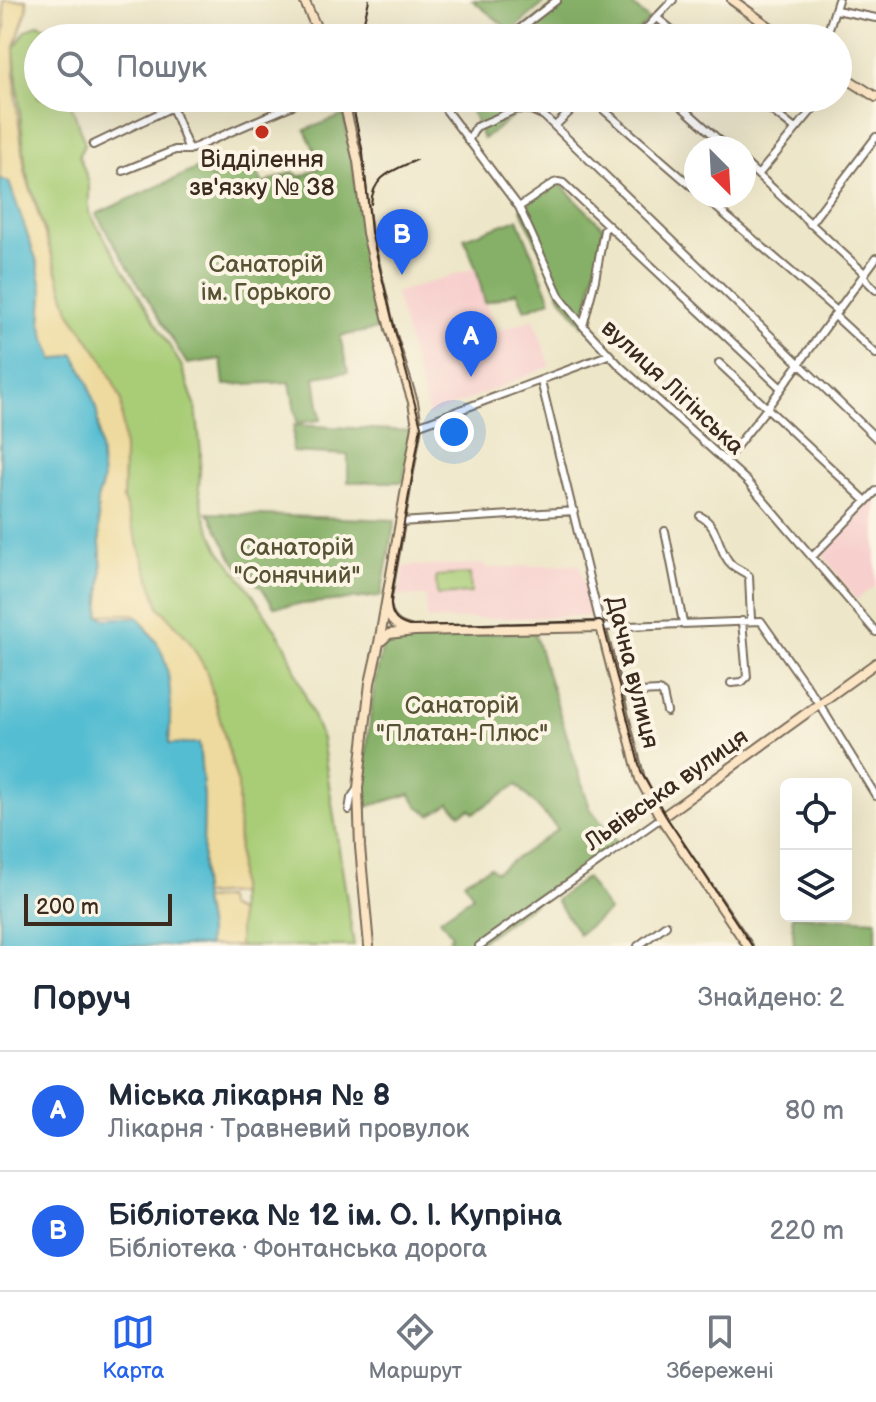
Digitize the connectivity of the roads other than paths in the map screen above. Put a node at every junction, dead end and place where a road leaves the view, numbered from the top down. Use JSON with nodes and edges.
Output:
{"nodes":[{"id":1,"x":304,"y":0,"type":"edge"},
{"id":2,"x":557,"y":0,"type":"edge"},
{"id":3,"x":673,"y":0,"type":"edge"},
{"id":4,"x":732,"y":0,"type":"edge"},
{"id":5,"x":838,"y":0,"type":"edge"},
{"id":6,"x":836,"y":10,"type":"junction"},
{"id":7,"x":656,"y":17,"type":"junction"},
{"id":8,"x":876,"y":18,"type":"edge"},
{"id":9,"x":313,"y":24,"type":"edge"},
{"id":10,"x":528,"y":24,"type":"edge"},
{"id":11,"x":650,"y":24,"type":"edge"},
{"id":12,"x":665,"y":24,"type":"edge"},
{"id":13,"x":765,"y":24,"type":"edge"},
{"id":14,"x":831,"y":24,"type":"edge"},
{"id":15,"x":852,"y":83,"type":"edge"},
{"id":16,"x":876,"y":97,"type":"edge"},
{"id":17,"x":162,"y":112,"type":"edge"},
{"id":18,"x":174,"y":112,"type":"edge"},
{"id":19,"x":277,"y":112,"type":"edge"},
{"id":20,"x":346,"y":112,"type":"edge"},
{"id":21,"x":447,"y":112,"type":"edge"},
{"id":22,"x":510,"y":112,"type":"edge"},
{"id":23,"x":535,"y":112,"type":"edge"},
{"id":24,"x":571,"y":112,"type":"edge"},
{"id":25,"x":604,"y":112,"type":"edge"},
{"id":26,"x":688,"y":112,"type":"edge"},
{"id":27,"x":774,"y":112,"type":"edge"},
{"id":28,"x":810,"y":112,"type":"edge"},
{"id":29,"x":555,"y":126,"type":"junction"},
{"id":30,"x":795,"y":129,"type":"junction"},
{"id":31,"x":715,"y":136,"type":"edge"},
{"id":32,"x":876,"y":137,"type":"edge"},
{"id":33,"x":468,"y":141,"type":"junction"},
{"id":34,"x":93,"y":145,"type":"dead end"},
{"id":35,"x":189,"y":150,"type":"junction"},
{"id":36,"x":123,"y":171,"type":"dead end"},
{"id":37,"x":758,"y":175,"type":"joint"},
{"id":38,"x":684,"y":180,"type":"edge"},
{"id":39,"x":519,"y":207,"type":"junction"},
{"id":40,"x":717,"y":208,"type":"edge"},
{"id":41,"x":810,"y":224,"type":"junction"},
{"id":42,"x":608,"y":226,"type":"junction"},
{"id":43,"x":876,"y":258,"type":"edge"},
{"id":44,"x":863,"y":275,"type":"junction"},
{"id":45,"x":876,"y":290,"type":"edge"},
{"id":46,"x":835,"y":313,"type":"junction"},
{"id":47,"x":583,"y":326,"type":"junction"},
{"id":48,"x":876,"y":354,"type":"edge"},
{"id":49,"x":608,"y":355,"type":"junction"},
{"id":50,"x":719,"y":363,"type":"dead end"},
{"id":51,"x":800,"y":363,"type":"junction"},
{"id":52,"x":541,"y":381,"type":"junction"},
{"id":53,"x":781,"y":388,"type":"junction"},
{"id":54,"x":767,"y":408,"type":"junction"},
{"id":55,"x":417,"y":426,"type":"junction"},
{"id":56,"x":876,"y":438,"type":"edge"},
{"id":57,"x":725,"y":461,"type":"junction"},
{"id":58,"x":876,"y":491,"type":"edge"},
{"id":59,"x":866,"y":501,"type":"junction"},
{"id":60,"x":574,"y":511,"type":"junction"},
{"id":61,"x":700,"y":516,"type":"dead end"},
{"id":62,"x":400,"y":522,"type":"junction"},
{"id":63,"x":665,"y":531,"type":"dead end"},
{"id":64,"x":812,"y":557,"type":"junction"},
{"id":65,"x":386,"y":604,"type":"junction"},
{"id":66,"x":751,"y":620,"type":"junction"},
{"id":67,"x":742,"y":621,"type":"junction"},
{"id":68,"x":683,"y":623,"type":"junction"},
{"id":69,"x":601,"y":627,"type":"junction"},
{"id":70,"x":414,"y":631,"type":"junction"},
{"id":71,"x":876,"y":632,"type":"edge"},
{"id":72,"x":379,"y":643,"type":"junction"},
{"id":73,"x":876,"y":663,"type":"edge"},
{"id":74,"x":731,"y":683,"type":"dead end"},
{"id":75,"x":618,"y":693,"type":"junction"},
{"id":76,"x":820,"y":705,"type":"junction"},
{"id":77,"x":667,"y":712,"type":"dead end"},
{"id":78,"x":876,"y":777,"type":"edge"},
{"id":79,"x":868,"y":782,"type":"junction"},
{"id":80,"x":358,"y":788,"type":"junction"},
{"id":81,"x":876,"y":796,"type":"edge"},
{"id":82,"x":349,"y":810,"type":"dead end"},
{"id":83,"x":661,"y":818,"type":"junction"},
{"id":84,"x":666,"y":925,"type":"dead end"},
{"id":85,"x":369,"y":946,"type":"edge"},
{"id":86,"x":479,"y":946,"type":"edge"},
{"id":87,"x":639,"y":946,"type":"edge"},
{"id":88,"x":748,"y":946,"type":"edge"}],
"edges":[{"from":1,"to":9,"type":"main road"},
{"from":2,"to":10,"type":"street"},
{"from":3,"to":7,"type":"street"},
{"from":4,"to":13,"type":"main road"},
{"from":5,"to":6,"type":"street"},
{"from":6,"to":8,"type":"street"},
{"from":6,"to":14,"type":"street"},
{"from":7,"to":11,"type":"street"},
{"from":7,"to":12,"type":"street"},
{"from":15,"to":16,"type":"main road"},
{"from":17,"to":34,"type":"street"},
{"from":18,"to":35,"type":"street"},
{"from":19,"to":35,"type":"street"},
{"from":20,"to":55,"type":"main road"},
{"from":21,"to":33,"type":"street","name":"вулиця Лігінська"},
{"from":22,"to":33,"type":"street"},
{"from":23,"to":29,"type":"street"},
{"from":24,"to":29,"type":"street"},
{"from":25,"to":38,"type":"street"},
{"from":26,"to":31,"type":"street"},
{"from":27,"to":30,"type":"street"},
{"from":28,"to":30,"type":"street"},
{"from":29,"to":51,"type":"street"},
{"from":30,"to":37,"type":"street"},
{"from":32,"to":41,"type":"street"},
{"from":33,"to":39,"type":"street","name":"вулиця Лігінська"},
{"from":35,"to":36,"type":"street"},
{"from":37,"to":41,"type":"street"},
{"from":39,"to":42,"type":"street"},
{"from":39,"to":47,"type":"street","name":"вулиця Лігінська"},
{"from":40,"to":46,"type":"street"},
{"from":41,"to":44,"type":"street"},
{"from":42,"to":47,"type":"street"},
{"from":42,"to":53,"type":"street"},
{"from":43,"to":44,"type":"street"},
{"from":44,"to":45,"type":"street"},
{"from":44,"to":46,"type":"street"},
{"from":46,"to":48,"type":"street"},
{"from":46,"to":51,"type":"street"},
{"from":47,"to":49,"type":"street","name":"вулиця Лігінська"},
{"from":49,"to":52,"type":"street"},
{"from":49,"to":57,"type":"street","name":"вулиця Лігінська"},
{"from":50,"to":54,"type":"street"},
{"from":51,"to":53,"type":"street"},
{"from":51,"to":56,"type":"street"},
{"from":52,"to":55,"type":"street"},
{"from":52,"to":60,"type":"street","name":"Дачна вулиця"},
{"from":53,"to":54,"type":"street"},
{"from":54,"to":57,"type":"street"},
{"from":54,"to":59,"type":"street"},
{"from":55,"to":62,"type":"main road"},
{"from":57,"to":64,"type":"street","name":"вулиця Лігінська"},
{"from":58,"to":59,"type":"street"},
{"from":59,"to":64,"type":"street"},
{"from":60,"to":62,"type":"street"},
{"from":60,"to":69,"type":"street","name":"Дачна вулиця"},
{"from":61,"to":66,"type":"street"},
{"from":62,"to":65,"type":"main road"},
{"from":63,"to":68,"type":"street"},
{"from":64,"to":71,"type":"street","name":"вулиця Лігінська"},
{"from":65,"to":70,"type":"main road"},
{"from":65,"to":72,"type":"main road"},
{"from":66,"to":67,"type":"street"},
{"from":66,"to":76,"type":"street"},
{"from":67,"to":68,"type":"street"},
{"from":67,"to":74,"type":"street"},
{"from":68,"to":69,"type":"street"},
{"from":69,"to":70,"type":"main road"},
{"from":69,"to":75,"type":"main road","name":"Дачна вулиця"},
{"from":70,"to":72,"type":"main road"},
{"from":72,"to":80,"type":"main road"},
{"from":73,"to":76,"type":"main road","name":"Львівська вулиця"},
{"from":75,"to":77,"type":"street"},
{"from":75,"to":83,"type":"main road","name":"Дачна вулиця"},
{"from":76,"to":79,"type":"street"},
{"from":76,"to":83,"type":"main road","name":"Львівська вулиця"},
{"from":78,"to":79,"type":"street"},
{"from":79,"to":81,"type":"street"},
{"from":80,"to":82,"type":"street"},
{"from":80,"to":85,"type":"main road"},
{"from":83,"to":86,"type":"street","name":"Львівська вулиця"},
{"from":83,"to":88,"type":"main road","name":"Дачна вулиця"},
{"from":84,"to":87,"type":"street"}]}
